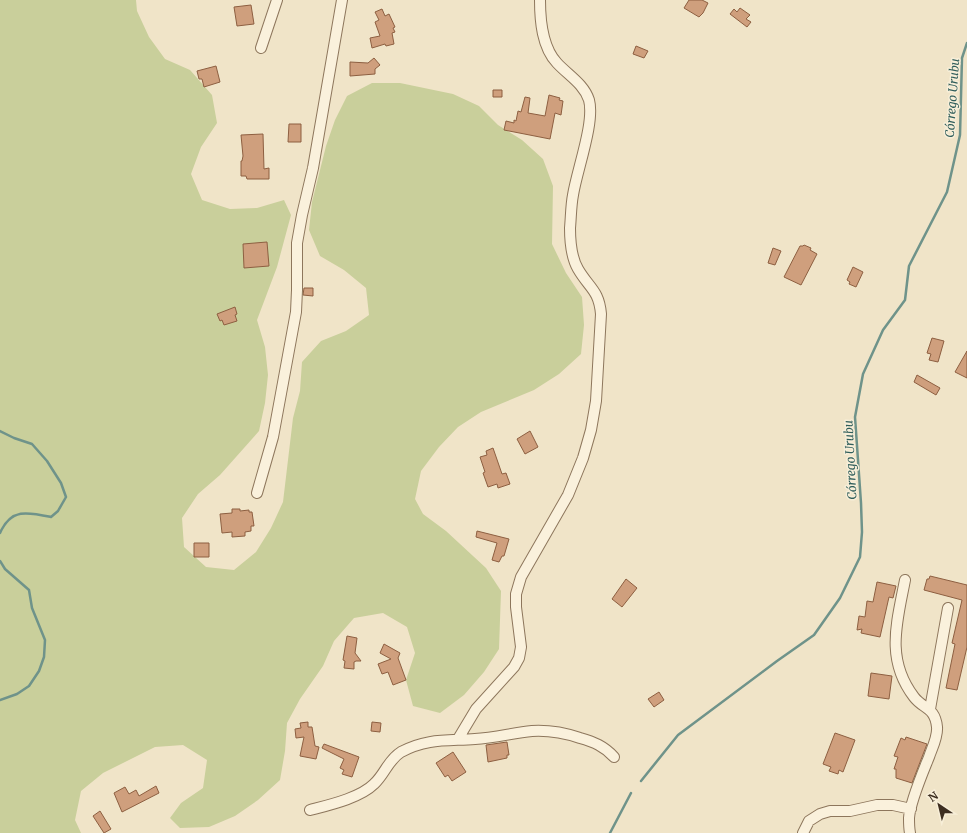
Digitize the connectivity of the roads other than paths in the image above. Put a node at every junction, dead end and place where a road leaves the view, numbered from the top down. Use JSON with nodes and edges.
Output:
{"nodes":[{"id":1,"x":277,"y":0,"type":"edge"},
{"id":2,"x":342,"y":0,"type":"edge"},
{"id":3,"x":540,"y":0,"type":"edge"},
{"id":4,"x":261,"y":48,"type":"dead end"},
{"id":5,"x":257,"y":493,"type":"dead end"},
{"id":6,"x":905,"y":580,"type":"dead end"},
{"id":7,"x":948,"y":608,"type":"dead end"},
{"id":8,"x":930,"y":709,"type":"junction"},
{"id":9,"x":458,"y":739,"type":"junction"},
{"id":10,"x":614,"y":757,"type":"dead end"},
{"id":11,"x":310,"y":810,"type":"dead end"},
{"id":12,"x":911,"y":810,"type":"junction"},
{"id":13,"x":803,"y":833,"type":"edge"},
{"id":14,"x":910,"y":833,"type":"edge"}],
"edges":[{"from":1,"to":4,"type":"street"},
{"from":2,"to":5,"type":"street"},
{"from":3,"to":9,"type":"street"},
{"from":6,"to":8,"type":"street"},
{"from":7,"to":8,"type":"street"},
{"from":8,"to":12,"type":"street"},
{"from":9,"to":10,"type":"street"},
{"from":9,"to":11,"type":"street"},
{"from":12,"to":13,"type":"street"},
{"from":12,"to":14,"type":"street"}]}
